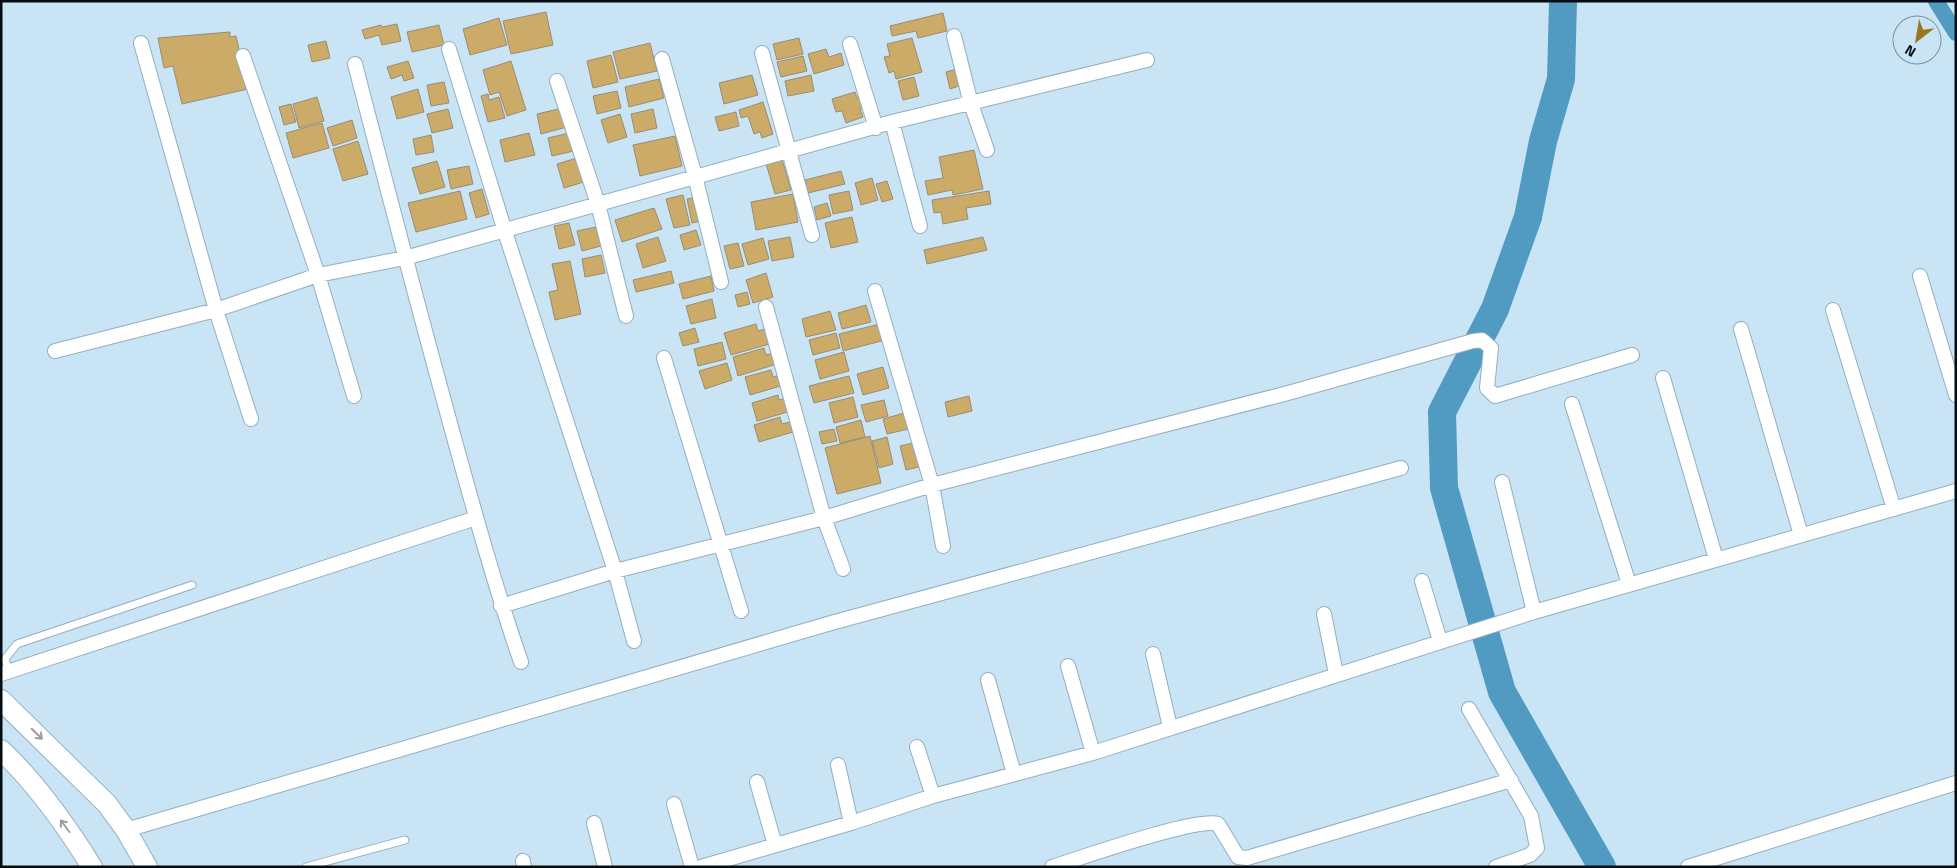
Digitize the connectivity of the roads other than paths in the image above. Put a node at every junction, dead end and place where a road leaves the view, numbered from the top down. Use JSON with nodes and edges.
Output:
{"nodes":[{"id":1,"x":954,"y":36,"type":"dead end"},
{"id":2,"x":140,"y":43,"type":"dead end"},
{"id":3,"x":850,"y":44,"type":"dead end"},
{"id":4,"x":449,"y":49,"type":"dead end"},
{"id":5,"x":762,"y":53,"type":"dead end"},
{"id":6,"x":243,"y":56,"type":"dead end"},
{"id":7,"x":662,"y":59,"type":"dead end"},
{"id":8,"x":1147,"y":60,"type":"dead end"},
{"id":9,"x":355,"y":64,"type":"dead end"},
{"id":10,"x":557,"y":81,"type":"dead end"},
{"id":11,"x":972,"y":104,"type":"junction"},
{"id":12,"x":892,"y":122,"type":"junction"},
{"id":13,"x":876,"y":128,"type":"junction"},
{"id":14,"x":987,"y":150,"type":"dead end"},
{"id":15,"x":789,"y":152,"type":"junction"},
{"id":16,"x":695,"y":176,"type":"junction"},
{"id":17,"x":598,"y":204,"type":"junction"},
{"id":18,"x":920,"y":226,"type":"dead end"},
{"id":19,"x":504,"y":230,"type":"junction"},
{"id":20,"x":812,"y":235,"type":"dead end"},
{"id":21,"x":405,"y":258,"type":"junction"},
{"id":22,"x":318,"y":275,"type":"junction"},
{"id":23,"x":1920,"y":276,"type":"dead end"},
{"id":24,"x":721,"y":282,"type":"dead end"},
{"id":25,"x":875,"y":291,"type":"dead end"},
{"id":26,"x":766,"y":307,"type":"dead end"},
{"id":27,"x":216,"y":310,"type":"junction"},
{"id":28,"x":1833,"y":310,"type":"dead end"},
{"id":29,"x":626,"y":316,"type":"dead end"},
{"id":30,"x":1741,"y":329,"type":"dead end"},
{"id":31,"x":54,"y":351,"type":"dead end"},
{"id":32,"x":1632,"y":355,"type":"dead end"},
{"id":33,"x":664,"y":358,"type":"dead end"},
{"id":34,"x":1663,"y":378,"type":"dead end"},
{"id":35,"x":1956,"y":395,"type":"edge"},
{"id":36,"x":354,"y":396,"type":"dead end"},
{"id":37,"x":1572,"y":404,"type":"dead end"},
{"id":38,"x":251,"y":419,"type":"dead end"},
{"id":39,"x":1401,"y":468,"type":"dead end"},
{"id":40,"x":1502,"y":482,"type":"dead end"},
{"id":41,"x":932,"y":485,"type":"junction"},
{"id":42,"x":1956,"y":491,"type":"edge"},
{"id":43,"x":1894,"y":509,"type":"junction"},
{"id":44,"x":476,"y":518,"type":"junction"},
{"id":45,"x":824,"y":518,"type":"junction"},
{"id":46,"x":1801,"y":535,"type":"junction"},
{"id":47,"x":720,"y":543,"type":"junction"},
{"id":48,"x":943,"y":546,"type":"dead end"},
{"id":49,"x":1716,"y":559,"type":"junction"},
{"id":50,"x":843,"y":569,"type":"dead end"},
{"id":51,"x":615,"y":571,"type":"junction"},
{"id":52,"x":1422,"y":582,"type":"dead end"},
{"id":53,"x":1629,"y":584,"type":"junction"},
{"id":54,"x":192,"y":585,"type":"dead end"},
{"id":55,"x":501,"y":606,"type":"junction"},
{"id":56,"x":741,"y":611,"type":"dead end"},
{"id":57,"x":1534,"y":612,"type":"junction"},
{"id":58,"x":1324,"y":614,"type":"dead end"},
{"id":59,"x":634,"y":641,"type":"dead end"},
{"id":60,"x":1440,"y":641,"type":"junction"},
{"id":61,"x":1153,"y":654,"type":"dead end"},
{"id":62,"x":521,"y":662,"type":"dead end"},
{"id":63,"x":1068,"y":666,"type":"dead end"},
{"id":64,"x":5,"y":673,"type":"edge"},
{"id":65,"x":1336,"y":674,"type":"junction"},
{"id":66,"x":988,"y":680,"type":"dead end"},
{"id":67,"x":1,"y":700,"type":"edge"},
{"id":68,"x":1469,"y":709,"type":"dead end"},
{"id":69,"x":1170,"y":727,"type":"junction"},
{"id":70,"x":917,"y":747,"type":"dead end"},
{"id":71,"x":1,"y":750,"type":"edge"},
{"id":72,"x":1092,"y":753,"type":"junction"},
{"id":73,"x":838,"y":765,"type":"dead end"},
{"id":74,"x":1014,"y":774,"type":"junction"},
{"id":75,"x":1511,"y":780,"type":"junction"},
{"id":76,"x":757,"y":782,"type":"dead end"},
{"id":77,"x":1956,"y":783,"type":"edge"},
{"id":78,"x":933,"y":796,"type":"junction"},
{"id":79,"x":674,"y":804,"type":"dead end"},
{"id":80,"x":594,"y":823,"type":"dead end"},
{"id":81,"x":851,"y":823,"type":"junction"},
{"id":82,"x":126,"y":830,"type":"junction"},
{"id":83,"x":404,"y":840,"type":"dead end"},
{"id":84,"x":775,"y":845,"type":"junction"},
{"id":85,"x":92,"y":867,"type":"edge"},
{"id":86,"x":147,"y":867,"type":"edge"},
{"id":87,"x":306,"y":867,"type":"edge"},
{"id":88,"x":605,"y":867,"type":"edge"},
{"id":89,"x":692,"y":867,"type":"edge"},
{"id":90,"x":701,"y":867,"type":"edge"},
{"id":91,"x":1052,"y":867,"type":"edge"},
{"id":92,"x":1496,"y":867,"type":"edge"},
{"id":93,"x":1688,"y":867,"type":"edge"}],
"edges":[{"from":1,"to":11,"type":"street"},
{"from":2,"to":27,"type":"street"},
{"from":3,"to":13,"type":"street"},
{"from":4,"to":19,"type":"street"},
{"from":5,"to":15,"type":"street"},
{"from":6,"to":22,"type":"street"},
{"from":7,"to":16,"type":"street"},
{"from":8,"to":11,"type":"street"},
{"from":9,"to":21,"type":"street"},
{"from":10,"to":17,"type":"street"},
{"from":11,"to":12,"type":"street"},
{"from":11,"to":14,"type":"street"},
{"from":12,"to":13,"type":"street"},
{"from":12,"to":18,"type":"street"},
{"from":13,"to":15,"type":"street"},
{"from":15,"to":16,"type":"street"},
{"from":15,"to":20,"type":"street"},
{"from":16,"to":17,"type":"street"},
{"from":16,"to":24,"type":"street"},
{"from":17,"to":19,"type":"street"},
{"from":17,"to":29,"type":"street"},
{"from":19,"to":21,"type":"street"},
{"from":19,"to":51,"type":"street"},
{"from":21,"to":22,"type":"street"},
{"from":21,"to":44,"type":"street"},
{"from":22,"to":27,"type":"street"},
{"from":22,"to":36,"type":"street"},
{"from":23,"to":35,"type":"street"},
{"from":25,"to":41,"type":"street"},
{"from":26,"to":45,"type":"street"},
{"from":27,"to":31,"type":"street"},
{"from":27,"to":38,"type":"street"},
{"from":28,"to":43,"type":"street"},
{"from":30,"to":46,"type":"street"},
{"from":32,"to":41,"type":"street"},
{"from":33,"to":47,"type":"street"},
{"from":34,"to":49,"type":"street"},
{"from":37,"to":53,"type":"street"},
{"from":39,"to":82,"type":"street"},
{"from":40,"to":57,"type":"street"},
{"from":41,"to":45,"type":"street"},
{"from":41,"to":48,"type":"street"},
{"from":42,"to":43,"type":"street"},
{"from":43,"to":46,"type":"street"},
{"from":44,"to":55,"type":"street"},
{"from":44,"to":64,"type":"street"},
{"from":45,"to":47,"type":"street"},
{"from":45,"to":50,"type":"street"},
{"from":46,"to":49,"type":"street"},
{"from":47,"to":51,"type":"street"},
{"from":47,"to":56,"type":"street"},
{"from":49,"to":53,"type":"street"},
{"from":51,"to":55,"type":"street"},
{"from":51,"to":59,"type":"street"},
{"from":52,"to":60,"type":"street"},
{"from":53,"to":57,"type":"street"},
{"from":54,"to":64,"type":"lane"},
{"from":55,"to":62,"type":"street"},
{"from":57,"to":60,"type":"street"},
{"from":58,"to":65,"type":"street"},
{"from":60,"to":65,"type":"street"},
{"from":61,"to":69,"type":"street"},
{"from":63,"to":72,"type":"street"},
{"from":65,"to":69,"type":"street"},
{"from":66,"to":74,"type":"street"},
{"from":67,"to":82,"type":"main road","one_way":true},
{"from":68,"to":75,"type":"street"},
{"from":69,"to":72,"type":"street"},
{"from":70,"to":78,"type":"street"},
{"from":85,"to":71,"type":"main road","one_way":true},
{"from":72,"to":74,"type":"street"},
{"from":73,"to":81,"type":"street"},
{"from":74,"to":78,"type":"street"},
{"from":75,"to":91,"type":"street"},
{"from":75,"to":92,"type":"street"},
{"from":76,"to":84,"type":"street"},
{"from":77,"to":93,"type":"street"},
{"from":78,"to":81,"type":"street"},
{"from":79,"to":89,"type":"street"},
{"from":80,"to":88,"type":"street"},
{"from":81,"to":84,"type":"street"},
{"from":82,"to":86,"type":"main road"},
{"from":83,"to":87,"type":"lane"},
{"from":84,"to":90,"type":"street"}]}
